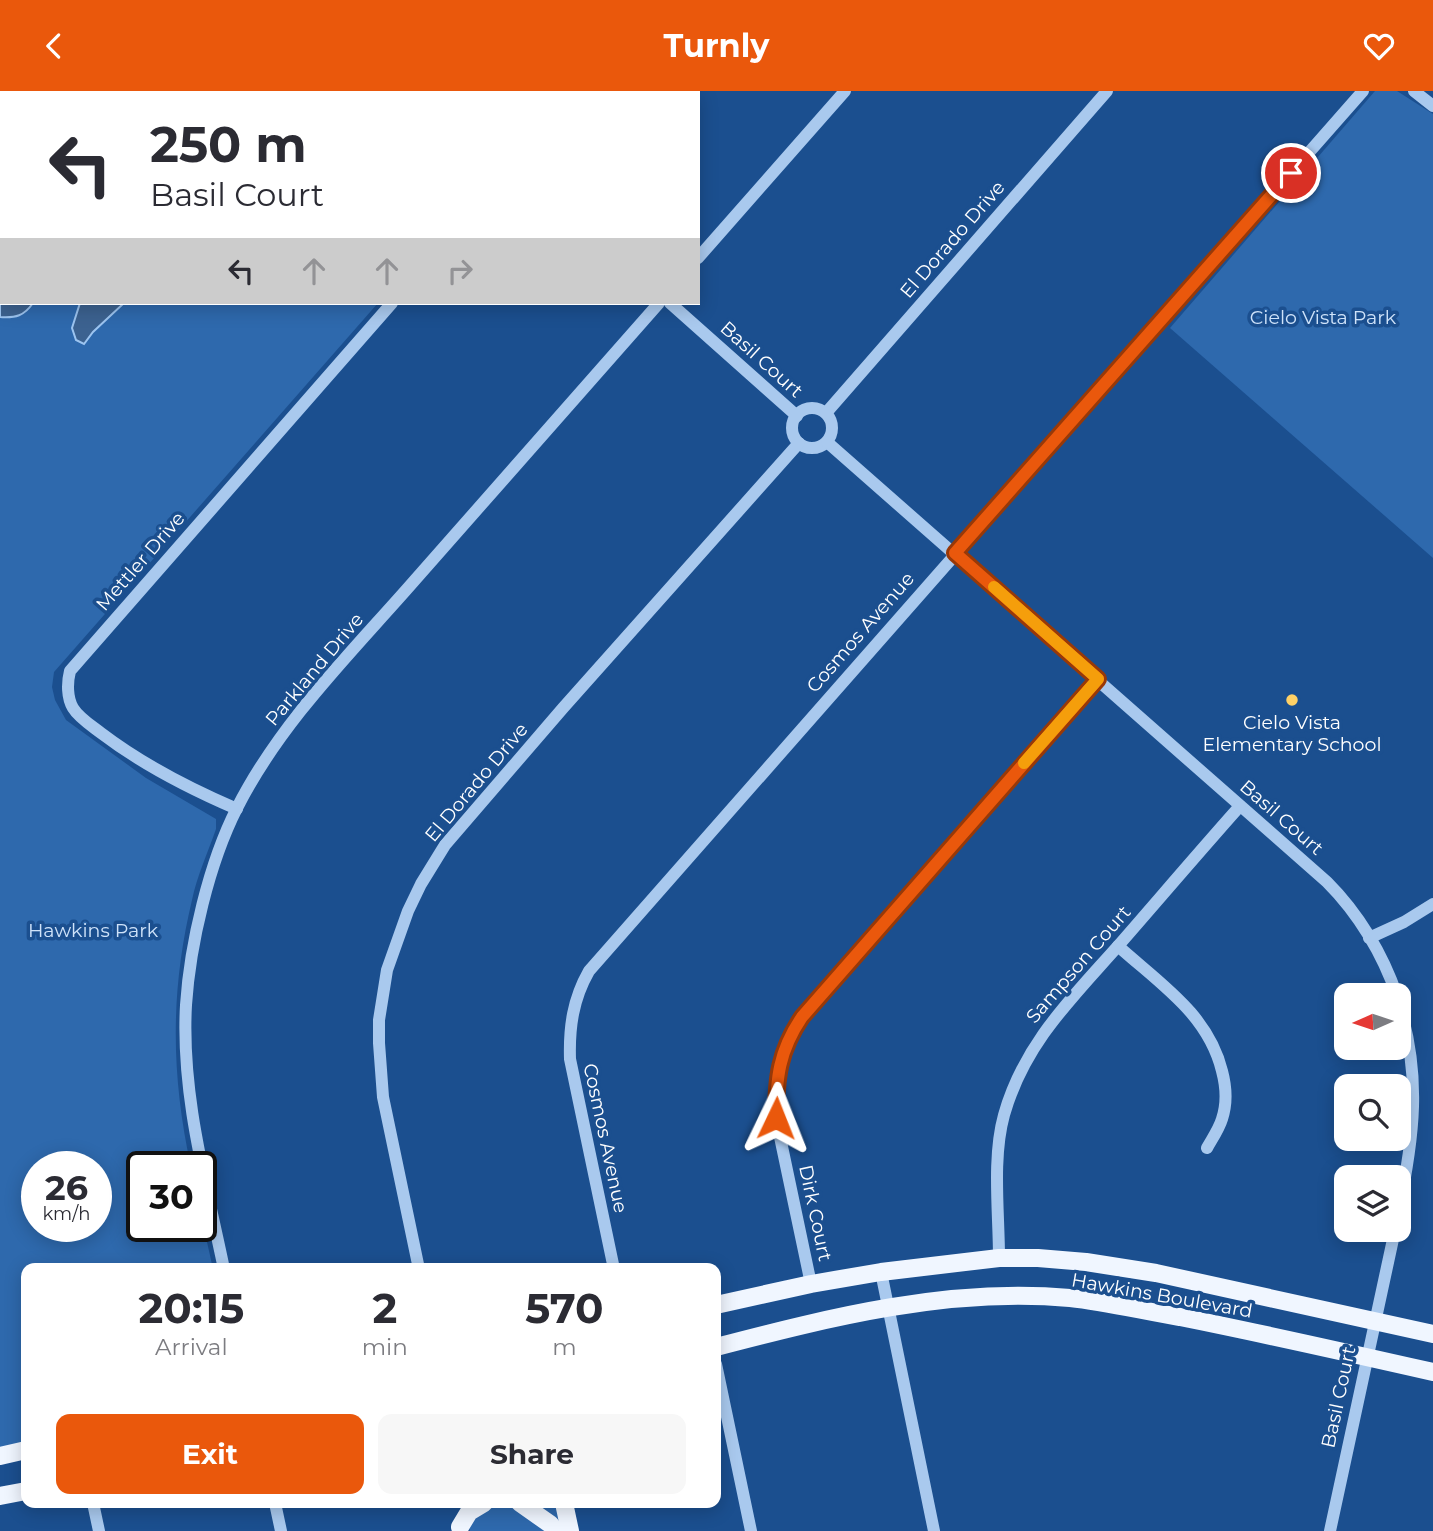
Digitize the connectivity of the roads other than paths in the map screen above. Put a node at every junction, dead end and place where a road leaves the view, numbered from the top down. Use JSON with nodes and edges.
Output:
{"nodes":[{"id":1,"x":845,"y":91,"type":"edge"},
{"id":2,"x":1107,"y":91,"type":"edge"},
{"id":3,"x":1363,"y":91,"type":"edge"},
{"id":4,"x":1414,"y":91,"type":"edge"},
{"id":5,"x":1433,"y":106,"type":"edge"},
{"id":6,"x":700,"y":256,"type":"edge"},
{"id":7,"x":390,"y":305,"type":"edge"},
{"id":8,"x":657,"y":305,"type":"edge"},
{"id":9,"x":672,"y":305,"type":"edge"},
{"id":10,"x":826,"y":414,"type":"junction"},
{"id":11,"x":797,"y":416,"type":"junction"},
{"id":12,"x":827,"y":442,"type":"junction"},
{"id":13,"x":799,"y":443,"type":"junction"},
{"id":14,"x":955,"y":553,"type":"junction"},
{"id":15,"x":1098,"y":679,"type":"junction"},
{"id":16,"x":1240,"y":806,"type":"junction"},
{"id":17,"x":237,"y":809,"type":"junction"},
{"id":18,"x":1433,"y":904,"type":"edge"},
{"id":19,"x":1369,"y":938,"type":"junction"},
{"id":20,"x":1118,"y":946,"type":"junction"},
{"id":21,"x":1390,"y":983,"type":"edge"},
{"id":22,"x":1411,"y":1055,"type":"edge"},
{"id":23,"x":1207,"y":1147,"type":"dead end"},
{"id":24,"x":1408,"y":1165,"type":"edge"},
{"id":25,"x":1392,"y":1242,"type":"edge"},
{"id":26,"x":999,"y":1258,"type":"junction"},
{"id":27,"x":223,"y":1263,"type":"edge"},
{"id":28,"x":418,"y":1263,"type":"edge"},
{"id":29,"x":613,"y":1263,"type":"edge"},
{"id":30,"x":881,"y":1272,"type":"junction"},
{"id":31,"x":811,"y":1285,"type":"junction"},
{"id":32,"x":721,"y":1304,"type":"edge"},
{"id":33,"x":888,"y":1307,"type":"junction"},
{"id":34,"x":1374,"y":1322,"type":"junction"},
{"id":35,"x":1433,"y":1334,"type":"edge"},
{"id":36,"x":721,"y":1346,"type":"edge"},
{"id":37,"x":1366,"y":1357,"type":"junction"},
{"id":38,"x":1433,"y":1372,"type":"edge"},
{"id":39,"x":721,"y":1388,"type":"edge"},
{"id":40,"x":21,"y":1451,"type":"edge"},
{"id":41,"x":0,"y":1457,"type":"edge"},
{"id":42,"x":21,"y":1491,"type":"edge"},
{"id":43,"x":0,"y":1496,"type":"edge"},
{"id":44,"x":94,"y":1508,"type":"edge"},
{"id":45,"x":276,"y":1508,"type":"edge"},
{"id":46,"x":456,"y":1508,"type":"edge"},
{"id":47,"x":476,"y":1508,"type":"edge"},
{"id":48,"x":527,"y":1508,"type":"edge"},
{"id":49,"x":565,"y":1508,"type":"edge"},
{"id":50,"x":460,"y":1529,"type":"edge"},
{"id":51,"x":99,"y":1531,"type":"edge"},
{"id":52,"x":281,"y":1531,"type":"edge"},
{"id":53,"x":555,"y":1531,"type":"edge"},
{"id":54,"x":570,"y":1531,"type":"edge"},
{"id":55,"x":751,"y":1531,"type":"edge"},
{"id":56,"x":934,"y":1531,"type":"edge"},
{"id":57,"x":1330,"y":1531,"type":"edge"}],
"edges":[{"from":1,"to":6,"type":"street"},
{"from":2,"to":10,"type":"street","name":"El Dorado Drive"},
{"from":3,"to":14,"type":"street","name":"Cosmos Avenue"},
{"from":4,"to":5,"type":"street"},
{"from":7,"to":17,"type":"street","name":"Mettler Drive"},
{"from":8,"to":17,"type":"street","name":"Parkland Drive"},
{"from":9,"to":11,"type":"street","name":"Basil Court"},
{"from":10,"to":11,"type":"street"},
{"from":10,"to":12,"type":"street"},
{"from":11,"to":13,"type":"street"},
{"from":12,"to":13,"type":"street"},
{"from":12,"to":14,"type":"street","name":"Basil Court"},
{"from":13,"to":28,"type":"street","name":"El Dorado Drive"},
{"from":14,"to":15,"type":"street","name":"Basil Court"},
{"from":14,"to":29,"type":"street","name":"Cosmos Avenue"},
{"from":15,"to":16,"type":"street","name":"Basil Court"},
{"from":15,"to":31,"type":"street","name":"Dirk Court"},
{"from":16,"to":19,"type":"street","name":"Basil Court"},
{"from":16,"to":20,"type":"street","name":"Sampson Court"},
{"from":17,"to":27,"type":"street","name":"Parkland Drive"},
{"from":18,"to":19,"type":"street"},
{"from":19,"to":21,"type":"street","name":"Basil Court"},
{"from":20,"to":23,"type":"street"},
{"from":20,"to":26,"type":"street","name":"Sampson Court"},
{"from":22,"to":24,"type":"street"},
{"from":25,"to":34,"type":"street","name":"Basil Court"},
{"from":26,"to":30,"type":"main road","name":"Hawkins Boulevard"},
{"from":26,"to":34,"type":"main road","name":"Hawkins Boulevard"},
{"from":30,"to":31,"type":"main road","name":"Hawkins Boulevard"},
{"from":30,"to":33,"type":"street"},
{"from":31,"to":32,"type":"main road","name":"Hawkins Boulevard"},
{"from":33,"to":36,"type":"main road","name":"Hawkins Boulevard"},
{"from":33,"to":37,"type":"main road","name":"Hawkins Boulevard"},
{"from":33,"to":56,"type":"street"},
{"from":34,"to":35,"type":"main road","name":"Hawkins Boulevard"},
{"from":34,"to":37,"type":"street","name":"Basil Court"},
{"from":37,"to":38,"type":"main road","name":"Hawkins Boulevard"},
{"from":37,"to":57,"type":"street","name":"Basil Court"},
{"from":39,"to":55,"type":"street"},
{"from":40,"to":41,"type":"main road"},
{"from":42,"to":43,"type":"main road"},
{"from":44,"to":51,"type":"street"},
{"from":45,"to":52,"type":"street"},
{"from":46,"to":50,"type":"main road"},
{"from":47,"to":50,"type":"main road"},
{"from":48,"to":53,"type":"main road"},
{"from":49,"to":54,"type":"main road"}]}
